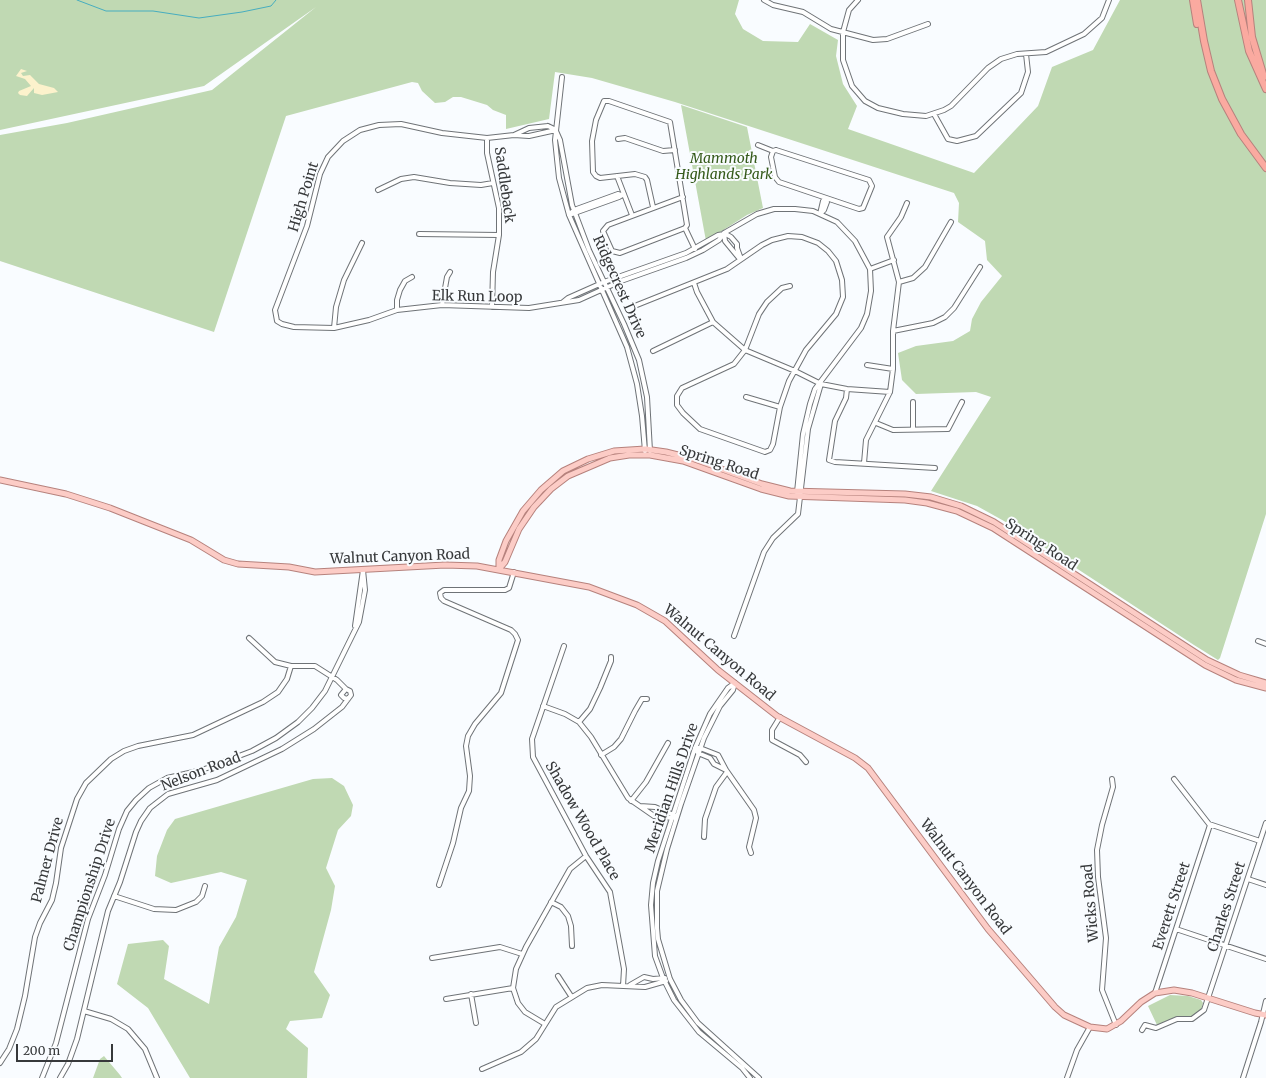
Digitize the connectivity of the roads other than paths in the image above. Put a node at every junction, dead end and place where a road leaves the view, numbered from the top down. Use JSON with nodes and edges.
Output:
{"nodes":[{"id":1,"x":764,"y":0,"type":"edge"},
{"id":2,"x":858,"y":0,"type":"edge"},
{"id":3,"x":1109,"y":0,"type":"edge"},
{"id":4,"x":1193,"y":0,"type":"edge"},
{"id":5,"x":1197,"y":0,"type":"edge"},
{"id":6,"x":1238,"y":0,"type":"edge"},
{"id":7,"x":1248,"y":0,"type":"edge"},
{"id":8,"x":928,"y":24,"type":"dead end"},
{"id":9,"x":843,"y":32,"type":"junction"},
{"id":10,"x":1026,"y":54,"type":"junction"},
{"id":11,"x":1211,"y":71,"type":"junction"},
{"id":12,"x":562,"y":77,"type":"dead end"},
{"id":13,"x":1266,"y":82,"type":"edge"},
{"id":14,"x":1266,"y":89,"type":"edge"},
{"id":15,"x":934,"y":114,"type":"junction"},
{"id":16,"x":526,"y":130,"type":"junction"},
{"id":17,"x":556,"y":130,"type":"junction"},
{"id":18,"x":514,"y":135,"type":"junction"},
{"id":19,"x":527,"y":135,"type":"junction"},
{"id":20,"x":487,"y":138,"type":"junction"},
{"id":21,"x":618,"y":139,"type":"dead end"},
{"id":22,"x":758,"y":146,"type":"dead end"},
{"id":23,"x":675,"y":150,"type":"junction"},
{"id":24,"x":773,"y":151,"type":"junction"},
{"id":25,"x":1266,"y":168,"type":"edge"},
{"id":26,"x":618,"y":176,"type":"junction"},
{"id":27,"x":493,"y":184,"type":"junction"},
{"id":28,"x":378,"y":190,"type":"dead end"},
{"id":29,"x":623,"y":194,"type":"junction"},
{"id":30,"x":683,"y":197,"type":"junction"},
{"id":31,"x":825,"y":199,"type":"junction"},
{"id":32,"x":907,"y":203,"type":"dead end"},
{"id":33,"x":653,"y":207,"type":"junction"},
{"id":34,"x":575,"y":212,"type":"junction"},
{"id":35,"x":820,"y":214,"type":"junction"},
{"id":36,"x":569,"y":215,"type":"junction"},
{"id":37,"x":632,"y":216,"type":"junction"},
{"id":38,"x":951,"y":222,"type":"dead end"},
{"id":39,"x":685,"y":228,"type":"junction"},
{"id":40,"x":419,"y":234,"type":"dead end"},
{"id":41,"x":499,"y":234,"type":"junction"},
{"id":42,"x":724,"y":234,"type":"junction"},
{"id":43,"x":362,"y":243,"type":"dead end"},
{"id":44,"x":695,"y":249,"type":"junction"},
{"id":45,"x":741,"y":259,"type":"junction"},
{"id":46,"x":894,"y":260,"type":"junction"},
{"id":47,"x":980,"y":267,"type":"dead end"},
{"id":48,"x":870,"y":269,"type":"junction"},
{"id":49,"x":450,"y":272,"type":"dead end"},
{"id":50,"x":412,"y":277,"type":"dead end"},
{"id":51,"x":604,"y":282,"type":"junction"},
{"id":52,"x":899,"y":282,"type":"junction"},
{"id":53,"x":694,"y":283,"type":"junction"},
{"id":54,"x":599,"y":284,"type":"junction"},
{"id":55,"x":790,"y":286,"type":"dead end"},
{"id":56,"x":607,"y":288,"type":"junction"},
{"id":57,"x":602,"y":290,"type":"junction"},
{"id":58,"x":563,"y":302,"type":"junction"},
{"id":59,"x":442,"y":305,"type":"junction"},
{"id":60,"x":637,"y":306,"type":"dead end"},
{"id":61,"x":492,"y":307,"type":"junction"},
{"id":62,"x":397,"y":310,"type":"junction"},
{"id":63,"x":275,"y":318,"type":"joint"},
{"id":64,"x":713,"y":322,"type":"junction"},
{"id":65,"x":334,"y":328,"type":"junction"},
{"id":66,"x":893,"y":331,"type":"junction"},
{"id":67,"x":745,"y":350,"type":"junction"},
{"id":68,"x":653,"y":351,"type":"dead end"},
{"id":69,"x":867,"y":365,"type":"dead end"},
{"id":70,"x":893,"y":369,"type":"junction"},
{"id":71,"x":795,"y":371,"type":"junction"},
{"id":72,"x":821,"y":384,"type":"junction"},
{"id":73,"x":847,"y":389,"type":"junction"},
{"id":74,"x":890,"y":392,"type":"junction"},
{"id":75,"x":746,"y":397,"type":"dead end"},
{"id":76,"x":913,"y":402,"type":"dead end"},
{"id":77,"x":962,"y":402,"type":"dead end"},
{"id":78,"x":780,"y":407,"type":"junction"},
{"id":79,"x":876,"y":423,"type":"junction"},
{"id":80,"x":913,"y":429,"type":"junction"},
{"id":81,"x":648,"y":452,"type":"junction"},
{"id":82,"x":864,"y":463,"type":"junction"},
{"id":83,"x":935,"y":468,"type":"dead end"},
{"id":84,"x":0,"y":480,"type":"edge"},
{"id":85,"x":799,"y":494,"type":"junction"},
{"id":86,"x":499,"y":569,"type":"junction"},
{"id":87,"x":363,"y":570,"type":"junction"},
{"id":88,"x":514,"y":572,"type":"junction"},
{"id":89,"x":734,"y":636,"type":"dead end"},
{"id":90,"x":249,"y":638,"type":"dead end"},
{"id":91,"x":1258,"y":640,"type":"dead end"},
{"id":92,"x":1266,"y":644,"type":"edge"},
{"id":93,"x":564,"y":646,"type":"dead end"},
{"id":94,"x":611,"y":657,"type":"dead end"},
{"id":95,"x":291,"y":666,"type":"junction"},
{"id":96,"x":332,"y":676,"type":"junction"},
{"id":97,"x":735,"y":683,"type":"junction"},
{"id":98,"x":1266,"y":683,"type":"edge"},
{"id":99,"x":1266,"y":688,"type":"edge"},
{"id":100,"x":346,"y":689,"type":"junction"},
{"id":101,"x":343,"y":697,"type":"junction"},
{"id":102,"x":348,"y":699,"type":"junction"},
{"id":103,"x":647,"y":699,"type":"dead end"},
{"id":104,"x":543,"y":706,"type":"junction"},
{"id":105,"x":340,"y":707,"type":"junction"},
{"id":106,"x":780,"y":717,"type":"junction"},
{"id":107,"x":579,"y":722,"type":"junction"},
{"id":108,"x":668,"y":743,"type":"dead end"},
{"id":109,"x":695,"y":748,"type":"junction"},
{"id":110,"x":700,"y":748,"type":"junction"},
{"id":111,"x":698,"y":753,"type":"junction"},
{"id":112,"x":601,"y":755,"type":"junction"},
{"id":113,"x":720,"y":758,"type":"junction"},
{"id":114,"x":806,"y":762,"type":"dead end"},
{"id":115,"x":714,"y":764,"type":"junction"},
{"id":116,"x":726,"y":771,"type":"junction"},
{"id":117,"x":1174,"y":779,"type":"dead end"},
{"id":118,"x":1112,"y":780,"type":"dead end"},
{"id":119,"x":631,"y":800,"type":"junction"},
{"id":120,"x":640,"y":806,"type":"junction"},
{"id":121,"x":652,"y":807,"type":"junction"},
{"id":122,"x":651,"y":814,"type":"junction"},
{"id":123,"x":672,"y":815,"type":"junction"},
{"id":124,"x":677,"y":818,"type":"junction"},
{"id":125,"x":1266,"y":823,"type":"edge"},
{"id":126,"x":1210,"y":825,"type":"junction"},
{"id":127,"x":704,"y":837,"type":"dead end"},
{"id":128,"x":1260,"y":841,"type":"junction"},
{"id":129,"x":751,"y":853,"type":"dead end"},
{"id":130,"x":586,"y":856,"type":"junction"},
{"id":131,"x":1248,"y":879,"type":"junction"},
{"id":132,"x":439,"y":885,"type":"dead end"},
{"id":133,"x":1266,"y":885,"type":"edge"},
{"id":134,"x":205,"y":886,"type":"dead end"},
{"id":135,"x":114,"y":896,"type":"junction"},
{"id":136,"x":551,"y":902,"type":"junction"},
{"id":137,"x":1176,"y":929,"type":"junction"},
{"id":138,"x":572,"y":946,"type":"dead end"},
{"id":139,"x":1226,"y":947,"type":"junction"},
{"id":140,"x":522,"y":954,"type":"junction"},
{"id":141,"x":432,"y":958,"type":"dead end"},
{"id":142,"x":1266,"y":959,"type":"edge"},
{"id":143,"x":558,"y":976,"type":"dead end"},
{"id":144,"x":670,"y":979,"type":"junction"},
{"id":145,"x":639,"y":980,"type":"junction"},
{"id":146,"x":664,"y":980,"type":"junction"},
{"id":147,"x":630,"y":985,"type":"junction"},
{"id":148,"x":624,"y":986,"type":"junction"},
{"id":149,"x":640,"y":987,"type":"junction"},
{"id":150,"x":513,"y":988,"type":"junction"},
{"id":151,"x":471,"y":994,"type":"junction"},
{"id":152,"x":1155,"y":994,"type":"junction"},
{"id":153,"x":571,"y":996,"type":"junction"},
{"id":154,"x":1208,"y":998,"type":"junction"},
{"id":155,"x":446,"y":999,"type":"dead end"},
{"id":156,"x":1266,"y":1001,"type":"edge"},
{"id":157,"x":84,"y":1012,"type":"junction"},
{"id":158,"x":1265,"y":1016,"type":"edge"},
{"id":159,"x":476,"y":1023,"type":"dead end"},
{"id":160,"x":545,"y":1024,"type":"junction"},
{"id":161,"x":1116,"y":1024,"type":"junction"},
{"id":162,"x":1090,"y":1027,"type":"junction"},
{"id":163,"x":1142,"y":1030,"type":"dead end"},
{"id":164,"x":711,"y":1035,"type":"junction"},
{"id":165,"x":707,"y":1039,"type":"junction"},
{"id":166,"x":0,"y":1063,"type":"edge"},
{"id":167,"x":482,"y":1069,"type":"dead end"},
{"id":168,"x":42,"y":1078,"type":"edge"},
{"id":169,"x":60,"y":1078,"type":"edge"},
{"id":170,"x":157,"y":1078,"type":"edge"},
{"id":171,"x":750,"y":1078,"type":"edge"},
{"id":172,"x":759,"y":1078,"type":"edge"},
{"id":173,"x":1068,"y":1078,"type":"edge"},
{"id":174,"x":1243,"y":1078,"type":"edge"}],
"edges":[{"from":1,"to":9,"type":"street"},
{"from":2,"to":9,"type":"street"},
{"from":3,"to":10,"type":"street"},
{"from":4,"to":11,"type":"highway"},
{"from":5,"to":11,"type":"highway"},
{"from":6,"to":14,"type":"highway"},
{"from":7,"to":13,"type":"highway"},
{"from":8,"to":9,"type":"street"},
{"from":9,"to":15,"type":"street"},
{"from":10,"to":15,"type":"street"},
{"from":10,"to":15,"type":"street"},
{"from":11,"to":25,"type":"highway"},
{"from":12,"to":17,"type":"street","name":"Ridgecrest Drive"},
{"from":16,"to":17,"type":"street","name":"High Point"},
{"from":16,"to":18,"type":"street","name":"High Point"},
{"from":16,"to":19,"type":"street"},
{"from":17,"to":19,"type":"street","name":"High Point"},
{"from":17,"to":34,"type":"street","name":"Ridgecrest Drive"},
{"from":17,"to":36,"type":"street","name":"Ridgecrest Drive"},
{"from":18,"to":19,"type":"street","name":"High Point"},
{"from":18,"to":20,"type":"street","name":"High Point"},
{"from":20,"to":27,"type":"street","name":"Saddleback"},
{"from":20,"to":63,"type":"street","name":"High Point"},
{"from":21,"to":23,"type":"street"},
{"from":22,"to":24,"type":"street"},
{"from":23,"to":26,"type":"street"},
{"from":23,"to":30,"type":"street"},
{"from":24,"to":31,"type":"street"},
{"from":24,"to":31,"type":"street"},
{"from":26,"to":29,"type":"street"},
{"from":26,"to":33,"type":"street"},
{"from":27,"to":28,"type":"street"},
{"from":27,"to":41,"type":"street","name":"Saddleback"},
{"from":29,"to":34,"type":"street"},
{"from":29,"to":37,"type":"street"},
{"from":30,"to":33,"type":"street"},
{"from":30,"to":39,"type":"street"},
{"from":31,"to":35,"type":"street"},
{"from":32,"to":46,"type":"street"},
{"from":33,"to":37,"type":"street"},
{"from":34,"to":36,"type":"street"},
{"from":34,"to":51,"type":"street","name":"Ridgecrest Drive"},
{"from":35,"to":42,"type":"street","name":"Elk Run Loop"},
{"from":35,"to":48,"type":"street","name":"Elk Run Loop"},
{"from":36,"to":54,"type":"street","name":"Ridgecrest Drive"},
{"from":37,"to":39,"type":"street"},
{"from":38,"to":52,"type":"street"},
{"from":39,"to":44,"type":"street"},
{"from":40,"to":41,"type":"street"},
{"from":41,"to":61,"type":"street","name":"Saddleback"},
{"from":42,"to":44,"type":"street","name":"Elk Run Loop"},
{"from":42,"to":45,"type":"street"},
{"from":42,"to":45,"type":"street"},
{"from":42,"to":56,"type":"street","name":"Elk Run Loop"},
{"from":43,"to":65,"type":"street"},
{"from":44,"to":51,"type":"street","name":"Elk Run Loop"},
{"from":45,"to":53,"type":"street"},
{"from":45,"to":71,"type":"street"},
{"from":46,"to":48,"type":"street"},
{"from":46,"to":52,"type":"street"},
{"from":47,"to":66,"type":"street"},
{"from":48,"to":72,"type":"street","name":"Elk Run Loop"},
{"from":49,"to":59,"type":"street"},
{"from":50,"to":62,"type":"street"},
{"from":51,"to":54,"type":"street","name":"Elk Run Loop"},
{"from":51,"to":56,"type":"street","name":"Ridgecrest Drive"},
{"from":52,"to":66,"type":"street"},
{"from":53,"to":60,"type":"street"},
{"from":53,"to":64,"type":"street"},
{"from":54,"to":57,"type":"street","name":"Ridgecrest Drive"},
{"from":54,"to":58,"type":"street","name":"Elk Run Loop"},
{"from":55,"to":67,"type":"street"},
{"from":56,"to":57,"type":"street","name":"Elk Run Loop"},
{"from":56,"to":81,"type":"street","name":"Ridgecrest Drive"},
{"from":57,"to":58,"type":"street","name":"Elk Run Loop"},
{"from":57,"to":81,"type":"street","name":"Ridgecrest Drive"},
{"from":58,"to":61,"type":"street","name":"Elk Run Loop"},
{"from":59,"to":61,"type":"street","name":"Elk Run Loop"},
{"from":59,"to":62,"type":"street","name":"Elk Run Loop"},
{"from":62,"to":65,"type":"street","name":"Elk Run Loop"},
{"from":63,"to":65,"type":"street","name":"Elk Run Loop"},
{"from":64,"to":67,"type":"street"},
{"from":64,"to":68,"type":"street"},
{"from":66,"to":70,"type":"street"},
{"from":67,"to":71,"type":"street"},
{"from":67,"to":78,"type":"street"},
{"from":69,"to":70,"type":"street"},
{"from":70,"to":74,"type":"street"},
{"from":71,"to":72,"type":"street"},
{"from":71,"to":78,"type":"street"},
{"from":72,"to":73,"type":"street"},
{"from":72,"to":85,"type":"street","name":"Elk Run Loop"},
{"from":73,"to":74,"type":"street"},
{"from":73,"to":82,"type":"street"},
{"from":74,"to":79,"type":"street"},
{"from":75,"to":78,"type":"street"},
{"from":76,"to":80,"type":"street"},
{"from":77,"to":80,"type":"street"},
{"from":79,"to":80,"type":"street"},
{"from":79,"to":82,"type":"street"},
{"from":81,"to":85,"type":"main road","name":"Spring Road"},
{"from":81,"to":86,"type":"main road","name":"Spring Road"},
{"from":82,"to":83,"type":"street"},
{"from":84,"to":87,"type":"main road","name":"Walnut Canyon Road"},
{"from":85,"to":89,"type":"street","name":"Elk Run Loop"},
{"from":85,"to":98,"type":"main road","name":"Spring Road"},
{"from":85,"to":99,"type":"main road","name":"Spring Road"},
{"from":86,"to":87,"type":"main road","name":"Walnut Canyon Road"},
{"from":86,"to":88,"type":"main road","name":"Walnut Canyon Road"},
{"from":87,"to":96,"type":"street","name":"Championship Drive"},
{"from":88,"to":97,"type":"main road","name":"Walnut Canyon Road"},
{"from":88,"to":132,"type":"street"},
{"from":90,"to":95,"type":"street"},
{"from":91,"to":92,"type":"street"},
{"from":93,"to":104,"type":"street","name":"Shadow Wood Place"},
{"from":94,"to":107,"type":"street"},
{"from":95,"to":96,"type":"street"},
{"from":95,"to":166,"type":"street","name":"Palmer Drive"},
{"from":96,"to":100,"type":"street"},
{"from":96,"to":168,"type":"street","name":"Championship Drive"},
{"from":97,"to":106,"type":"main road","name":"Walnut Canyon Road"},
{"from":97,"to":109,"type":"street","name":"Meridian Hills Drive"},
{"from":97,"to":110,"type":"street","name":"Meridian Hills Drive"},
{"from":100,"to":101,"type":"street"},
{"from":100,"to":102,"type":"street"},
{"from":101,"to":102,"type":"street"},
{"from":101,"to":105,"type":"street"},
{"from":102,"to":105,"type":"street","name":"Nelson Road"},
{"from":103,"to":112,"type":"street"},
{"from":104,"to":107,"type":"street"},
{"from":104,"to":130,"type":"street","name":"Shadow Wood Place"},
{"from":105,"to":135,"type":"street","name":"Nelson Road"},
{"from":106,"to":114,"type":"street"},
{"from":106,"to":162,"type":"main road","name":"Walnut Canyon Road"},
{"from":107,"to":112,"type":"street"},
{"from":108,"to":119,"type":"street"},
{"from":109,"to":110,"type":"street"},
{"from":109,"to":111,"type":"street"},
{"from":109,"to":123,"type":"street","name":"Meridian Hills Drive"},
{"from":110,"to":111,"type":"street","name":"Meridian Hills Drive"},
{"from":110,"to":113,"type":"street"},
{"from":111,"to":115,"type":"street"},
{"from":111,"to":124,"type":"street","name":"Meridian Hills Drive"},
{"from":112,"to":119,"type":"street"},
{"from":113,"to":115,"type":"street"},
{"from":113,"to":116,"type":"street"},
{"from":115,"to":116,"type":"street"},
{"from":116,"to":127,"type":"street"},
{"from":116,"to":129,"type":"street"},
{"from":117,"to":126,"type":"street"},
{"from":118,"to":161,"type":"street","name":"Wicks Road"},
{"from":119,"to":120,"type":"street"},
{"from":120,"to":121,"type":"street"},
{"from":120,"to":122,"type":"street"},
{"from":121,"to":122,"type":"street"},
{"from":121,"to":123,"type":"street"},
{"from":122,"to":123,"type":"street"},
{"from":123,"to":124,"type":"street"},
{"from":123,"to":146,"type":"street","name":"Meridian Hills Drive"},
{"from":124,"to":144,"type":"street","name":"Meridian Hills Drive"},
{"from":125,"to":128,"type":"street","name":"Charles Street"},
{"from":126,"to":128,"type":"street"},
{"from":126,"to":137,"type":"street","name":"Everett Street"},
{"from":128,"to":131,"type":"street","name":"Charles Street"},
{"from":130,"to":136,"type":"street"},
{"from":130,"to":148,"type":"street","name":"Shadow Wood Place"},
{"from":131,"to":133,"type":"street"},
{"from":131,"to":139,"type":"street","name":"Charles Street"},
{"from":134,"to":135,"type":"street"},
{"from":135,"to":157,"type":"street","name":"Nelson Road"},
{"from":136,"to":138,"type":"street"},
{"from":136,"to":140,"type":"street"},
{"from":137,"to":139,"type":"street"},
{"from":137,"to":152,"type":"street","name":"Everett Street"},
{"from":139,"to":142,"type":"street"},
{"from":139,"to":154,"type":"street","name":"Charles Street"},
{"from":140,"to":141,"type":"street"},
{"from":140,"to":150,"type":"street"},
{"from":143,"to":153,"type":"street"},
{"from":144,"to":146,"type":"street"},
{"from":144,"to":164,"type":"street","name":"Meridian Hills Drive"},
{"from":145,"to":146,"type":"street"},
{"from":145,"to":147,"type":"street"},
{"from":145,"to":149,"type":"street"},
{"from":146,"to":149,"type":"street"},
{"from":146,"to":165,"type":"street","name":"Meridian Hills Drive"},
{"from":147,"to":148,"type":"street"},
{"from":147,"to":149,"type":"street"},
{"from":148,"to":153,"type":"street"},
{"from":150,"to":151,"type":"street"},
{"from":150,"to":160,"type":"street"},
{"from":151,"to":155,"type":"street"},
{"from":151,"to":159,"type":"street"},
{"from":152,"to":154,"type":"main road"},
{"from":152,"to":161,"type":"main road"},
{"from":153,"to":160,"type":"street"},
{"from":154,"to":158,"type":"main road"},
{"from":154,"to":163,"type":"street","name":"Charles Street"},
{"from":156,"to":158,"type":"street"},
{"from":157,"to":169,"type":"street","name":"Nelson Road"},
{"from":157,"to":170,"type":"street"},
{"from":158,"to":174,"type":"street"},
{"from":160,"to":167,"type":"street"},
{"from":161,"to":162,"type":"main road","name":"Walnut Canyon Road"},
{"from":162,"to":173,"type":"street"},
{"from":164,"to":165,"type":"street"},
{"from":164,"to":172,"type":"street","name":"Meridian Hills Drive"},
{"from":165,"to":171,"type":"street","name":"Meridian Hills Drive"}]}
